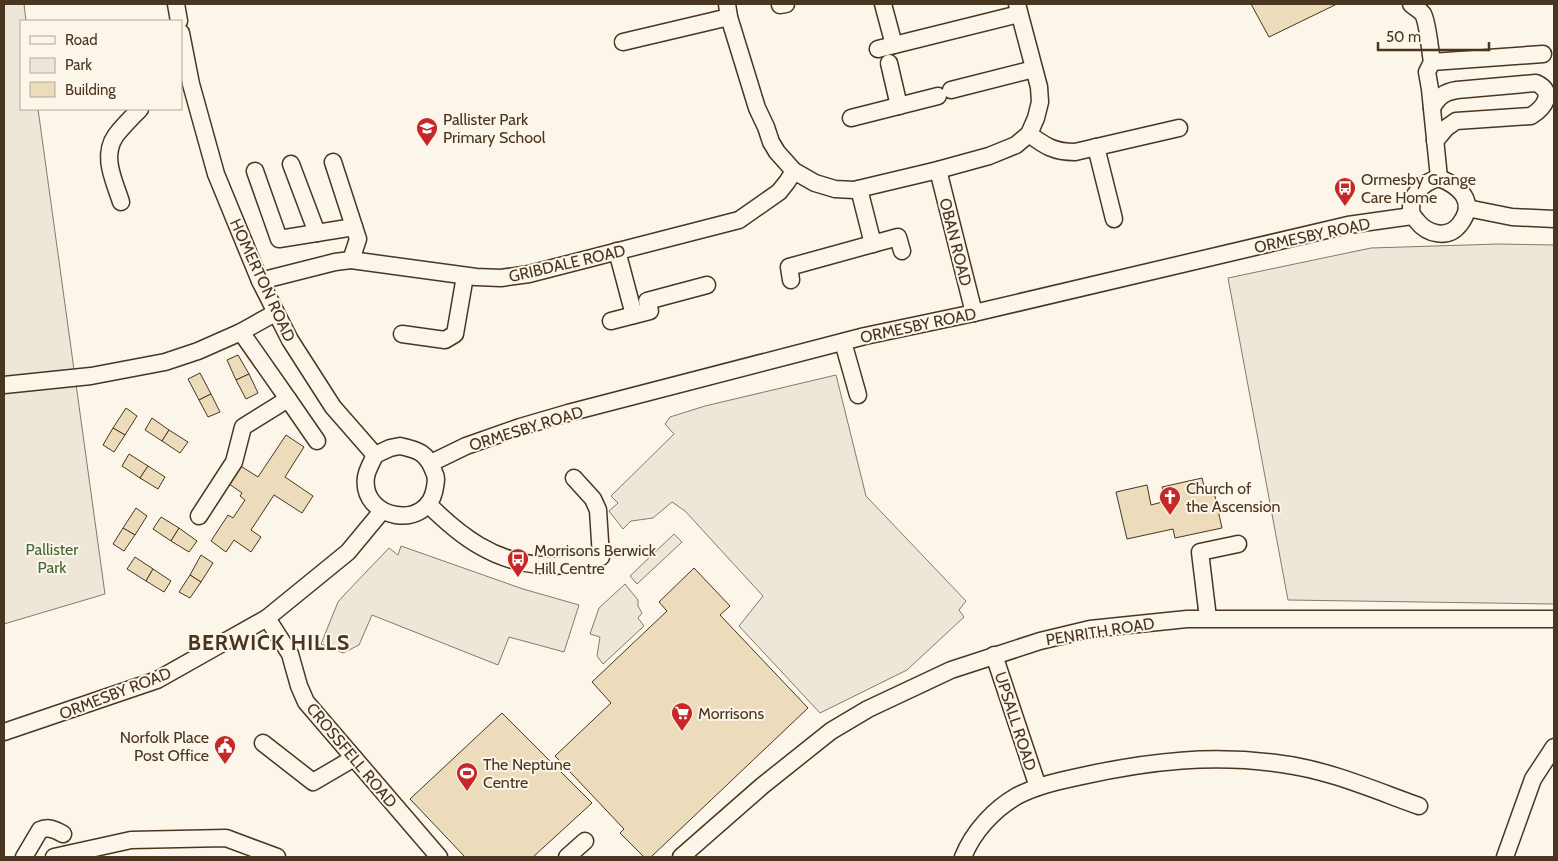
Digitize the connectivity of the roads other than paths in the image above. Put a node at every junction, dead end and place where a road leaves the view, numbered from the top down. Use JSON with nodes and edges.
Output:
{"nodes":[{"id":1,"x":176,"y":4,"type":"edge"},
{"id":2,"x":883,"y":4,"type":"edge"},
{"id":3,"x":1411,"y":4,"type":"edge"},
{"id":4,"x":1018,"y":9,"type":"edge"},
{"id":5,"x":728,"y":10,"type":"edge"},
{"id":6,"x":179,"y":20,"type":"edge"},
{"id":7,"x":623,"y":42,"type":"dead end"},
{"id":8,"x":182,"y":44,"type":"edge"},
{"id":9,"x":1543,"y":54,"type":"dead end"},
{"id":10,"x":1432,"y":62,"type":"junction"},
{"id":11,"x":888,"y":63,"type":"dead end"},
{"id":12,"x":1034,"y":69,"type":"junction"},
{"id":13,"x":186,"y":86,"type":"edge"},
{"id":14,"x":899,"y":106,"type":"junction"},
{"id":15,"x":1432,"y":108,"type":"junction"},
{"id":16,"x":139,"y":110,"type":"edge"},
{"id":17,"x":851,"y":118,"type":"dead end"},
{"id":18,"x":1179,"y":128,"type":"dead end"},
{"id":19,"x":1029,"y":134,"type":"junction"},
{"id":20,"x":1435,"y":141,"type":"junction"},
{"id":21,"x":1096,"y":147,"type":"junction"},
{"id":22,"x":333,"y":162,"type":"dead end"},
{"id":23,"x":291,"y":164,"type":"dead end"},
{"id":24,"x":938,"y":170,"type":"junction"},
{"id":25,"x":255,"y":171,"type":"dead end"},
{"id":26,"x":794,"y":171,"type":"junction"},
{"id":27,"x":1439,"y":178,"type":"junction"},
{"id":28,"x":859,"y":189,"type":"junction"},
{"id":29,"x":121,"y":202,"type":"dead end"},
{"id":30,"x":1467,"y":208,"type":"junction"},
{"id":31,"x":1412,"y":216,"type":"junction"},
{"id":32,"x":1554,"y":219,"type":"edge"},
{"id":33,"x":1114,"y":220,"type":"dead end"},
{"id":34,"x":354,"y":227,"type":"junction"},
{"id":35,"x":317,"y":233,"type":"junction"},
{"id":36,"x":873,"y":244,"type":"junction"},
{"id":37,"x":617,"y":251,"type":"junction"},
{"id":38,"x":902,"y":251,"type":"dead end"},
{"id":39,"x":351,"y":260,"type":"junction"},
{"id":40,"x":465,"y":276,"type":"junction"},
{"id":41,"x":791,"y":280,"type":"dead end"},
{"id":42,"x":260,"y":281,"type":"junction"},
{"id":43,"x":708,"y":285,"type":"dead end"},
{"id":44,"x":275,"y":313,"type":"junction"},
{"id":45,"x":974,"y":313,"type":"junction"},
{"id":46,"x":634,"y":315,"type":"junction"},
{"id":47,"x":611,"y":321,"type":"dead end"},
{"id":48,"x":241,"y":332,"type":"junction"},
{"id":49,"x":402,"y":334,"type":"dead end"},
{"id":50,"x":842,"y":342,"type":"junction"},
{"id":51,"x":4,"y":385,"type":"edge"},
{"id":52,"x":858,"y":395,"type":"dead end"},
{"id":53,"x":288,"y":400,"type":"junction"},
{"id":54,"x":317,"y":441,"type":"dead end"},
{"id":55,"x":375,"y":456,"type":"junction"},
{"id":56,"x":431,"y":463,"type":"junction"},
{"id":57,"x":574,"y":478,"type":"dead end"},
{"id":58,"x":428,"y":504,"type":"junction"},
{"id":59,"x":382,"y":511,"type":"junction"},
{"id":60,"x":199,"y":516,"type":"dead end"},
{"id":61,"x":1238,"y":544,"type":"dead end"},
{"id":62,"x":267,"y":618,"type":"junction"},
{"id":63,"x":1208,"y":618,"type":"junction"},
{"id":64,"x":1554,"y":619,"type":"edge"},
{"id":65,"x":994,"y":655,"type":"junction"},
{"id":66,"x":4,"y":732,"type":"edge"},
{"id":67,"x":263,"y":743,"type":"dead end"},
{"id":68,"x":1554,"y":747,"type":"edge"},
{"id":69,"x":354,"y":758,"type":"junction"},
{"id":70,"x":1038,"y":786,"type":"junction"},
{"id":71,"x":1419,"y":806,"type":"dead end"},
{"id":72,"x":63,"y":834,"type":"dead end"},
{"id":73,"x":585,"y":841,"type":"dead end"},
{"id":74,"x":24,"y":857,"type":"edge"},
{"id":75,"x":54,"y":857,"type":"edge"},
{"id":76,"x":277,"y":857,"type":"edge"},
{"id":77,"x":438,"y":857,"type":"edge"},
{"id":78,"x":567,"y":857,"type":"edge"},
{"id":79,"x":681,"y":857,"type":"edge"},
{"id":80,"x":963,"y":857,"type":"edge"},
{"id":81,"x":1505,"y":857,"type":"edge"}],
"edges":[{"from":1,"to":6,"type":"street"},
{"from":2,"to":4,"type":"street"},
{"from":3,"to":10,"type":"street"},
{"from":4,"to":12,"type":"street"},
{"from":5,"to":7,"type":"street"},
{"from":5,"to":26,"type":"street"},
{"from":8,"to":13,"type":"street","name":"HOMERTON ROAD"},
{"from":9,"to":10,"type":"street"},
{"from":10,"to":15,"type":"street"},
{"from":11,"to":14,"type":"street"},
{"from":12,"to":14,"type":"street"},
{"from":12,"to":19,"type":"street"},
{"from":13,"to":42,"type":"street","name":"HOMERTON ROAD"},
{"from":14,"to":17,"type":"street"},
{"from":15,"to":20,"type":"street"},
{"from":15,"to":20,"type":"street"},
{"from":16,"to":29,"type":"street"},
{"from":18,"to":21,"type":"street"},
{"from":19,"to":21,"type":"street"},
{"from":19,"to":24,"type":"street"},
{"from":20,"to":27,"type":"street"},
{"from":21,"to":33,"type":"street"},
{"from":22,"to":34,"type":"street"},
{"from":23,"to":35,"type":"street"},
{"from":24,"to":28,"type":"street"},
{"from":24,"to":45,"type":"street","name":"OBAN ROAD"},
{"from":25,"to":35,"type":"street"},
{"from":26,"to":28,"type":"street"},
{"from":26,"to":37,"type":"street","name":"GRIBDALE ROAD"},
{"from":27,"to":30,"type":"street"},
{"from":27,"to":31,"type":"street"},
{"from":28,"to":36,"type":"street"},
{"from":30,"to":31,"type":"street"},
{"from":30,"to":32,"type":"street"},
{"from":31,"to":45,"type":"street","name":"ORMESBY ROAD"},
{"from":34,"to":35,"type":"street"},
{"from":34,"to":39,"type":"street"},
{"from":36,"to":38,"type":"street"},
{"from":36,"to":41,"type":"street"},
{"from":37,"to":40,"type":"street","name":"GRIBDALE ROAD"},
{"from":37,"to":46,"type":"street"},
{"from":39,"to":40,"type":"street","name":"GRIBDALE ROAD"},
{"from":39,"to":42,"type":"street","name":"GRIBDALE ROAD"},
{"from":40,"to":49,"type":"street"},
{"from":42,"to":44,"type":"street","name":"HOMERTON ROAD"},
{"from":43,"to":46,"type":"street"},
{"from":44,"to":48,"type":"street"},
{"from":44,"to":55,"type":"street","name":"HOMERTON ROAD"},
{"from":45,"to":50,"type":"street","name":"ORMESBY ROAD"},
{"from":46,"to":47,"type":"street"},
{"from":48,"to":51,"type":"street"},
{"from":48,"to":53,"type":"street"},
{"from":50,"to":52,"type":"street"},
{"from":50,"to":56,"type":"street","name":"ORMESBY ROAD"},
{"from":53,"to":54,"type":"street"},
{"from":53,"to":60,"type":"street"},
{"from":55,"to":56,"type":"street"},
{"from":55,"to":59,"type":"street"},
{"from":56,"to":58,"type":"street"},
{"from":57,"to":58,"type":"street"},
{"from":58,"to":59,"type":"street"},
{"from":59,"to":62,"type":"street","name":"ORMESBY ROAD"},
{"from":61,"to":63,"type":"street"},
{"from":62,"to":66,"type":"street","name":"ORMESBY ROAD"},
{"from":62,"to":69,"type":"street","name":"CROSSFELL ROAD"},
{"from":63,"to":64,"type":"street","name":"PENRITH ROAD"},
{"from":63,"to":65,"type":"street","name":"PENRITH ROAD"},
{"from":65,"to":70,"type":"street","name":"UPSALL ROAD"},
{"from":65,"to":79,"type":"street","name":"PENRITH ROAD"},
{"from":67,"to":69,"type":"street"},
{"from":68,"to":81,"type":"street"},
{"from":69,"to":77,"type":"street","name":"CROSSFELL ROAD"},
{"from":70,"to":71,"type":"street"},
{"from":70,"to":80,"type":"street"},
{"from":72,"to":74,"type":"street"},
{"from":73,"to":78,"type":"street"},
{"from":75,"to":76,"type":"street"}]}
